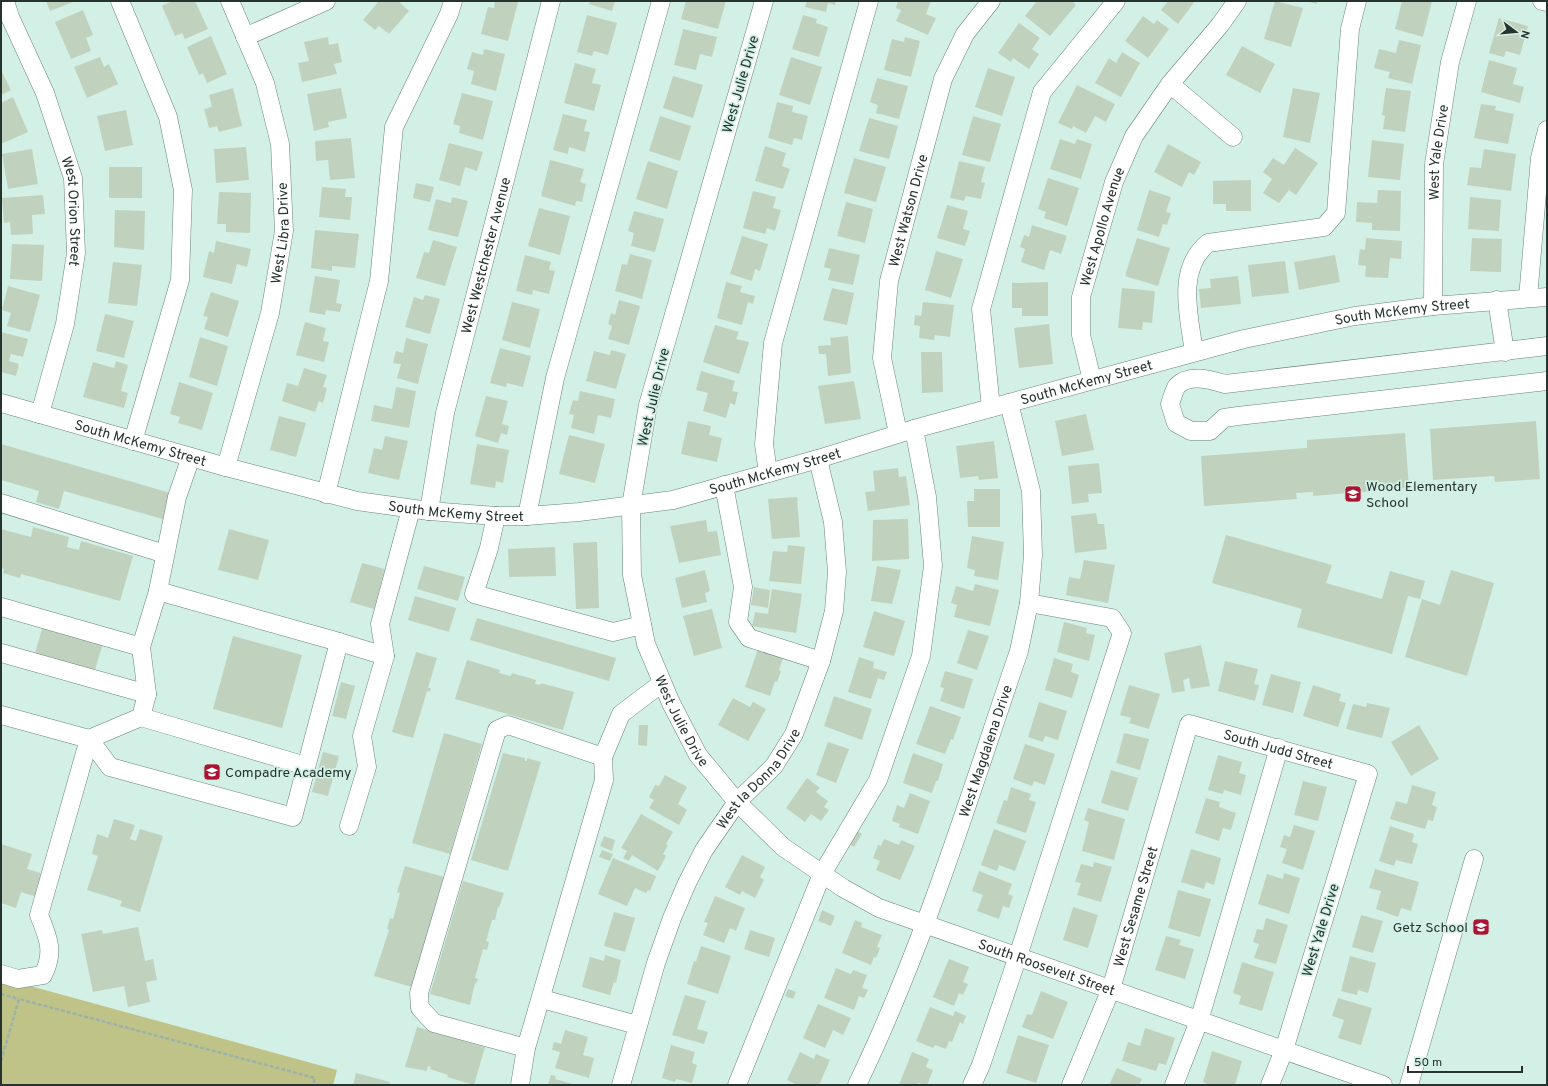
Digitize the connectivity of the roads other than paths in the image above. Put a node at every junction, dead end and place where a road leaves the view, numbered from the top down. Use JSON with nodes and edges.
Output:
{"nodes":[{"id":1,"x":120,"y":1,"type":"edge"},
{"id":2,"x":230,"y":1,"type":"edge"},
{"id":3,"x":326,"y":1,"type":"edge"},
{"id":4,"x":452,"y":1,"type":"edge"},
{"id":5,"x":551,"y":1,"type":"edge"},
{"id":6,"x":661,"y":1,"type":"edge"},
{"id":7,"x":764,"y":1,"type":"edge"},
{"id":8,"x":869,"y":1,"type":"edge"},
{"id":9,"x":991,"y":1,"type":"edge"},
{"id":10,"x":1116,"y":1,"type":"edge"},
{"id":11,"x":1237,"y":1,"type":"edge"},
{"id":12,"x":1358,"y":1,"type":"edge"},
{"id":13,"x":1467,"y":1,"type":"edge"},
{"id":14,"x":1542,"y":1,"type":"edge"},
{"id":15,"x":1547,"y":2,"type":"edge"},
{"id":16,"x":5,"y":13,"type":"edge"},
{"id":17,"x":245,"y":37,"type":"junction"},
{"id":18,"x":1170,"y":84,"type":"junction"},
{"id":19,"x":1547,"y":130,"type":"edge"},
{"id":20,"x":1233,"y":136,"type":"dead end"},
{"id":21,"x":1547,"y":297,"type":"edge"},
{"id":22,"x":1528,"y":298,"type":"junction"},
{"id":23,"x":1497,"y":300,"type":"junction"},
{"id":24,"x":1433,"y":306,"type":"junction"},
{"id":25,"x":1547,"y":346,"type":"edge"},
{"id":26,"x":1194,"y":352,"type":"junction"},
{"id":27,"x":1505,"y":352,"type":"junction"},
{"id":28,"x":1092,"y":380,"type":"junction"},
{"id":29,"x":1547,"y":381,"type":"edge"},
{"id":30,"x":1,"y":403,"type":"edge"},
{"id":31,"x":1009,"y":403,"type":"junction"},
{"id":32,"x":991,"y":408,"type":"junction"},
{"id":33,"x":40,"y":414,"type":"junction"},
{"id":34,"x":906,"y":431,"type":"junction"},
{"id":35,"x":133,"y":440,"type":"junction"},
{"id":36,"x":190,"y":457,"type":"junction"},
{"id":37,"x":818,"y":459,"type":"junction"},
{"id":38,"x":226,"y":467,"type":"junction"},
{"id":39,"x":768,"y":473,"type":"junction"},
{"id":40,"x":724,"y":486,"type":"junction"},
{"id":41,"x":326,"y":494,"type":"junction"},
{"id":42,"x":1,"y":504,"type":"edge"},
{"id":43,"x":631,"y":506,"type":"junction"},
{"id":44,"x":411,"y":509,"type":"junction"},
{"id":45,"x":429,"y":511,"type":"junction"},
{"id":46,"x":496,"y":516,"type":"junction"},
{"id":47,"x":527,"y":516,"type":"junction"},
{"id":48,"x":166,"y":554,"type":"junction"},
{"id":49,"x":158,"y":591,"type":"junction"},
{"id":50,"x":1029,"y":603,"type":"junction"},
{"id":51,"x":1,"y":607,"type":"edge"},
{"id":52,"x":642,"y":625,"type":"junction"},
{"id":53,"x":340,"y":642,"type":"junction"},
{"id":54,"x":141,"y":647,"type":"junction"},
{"id":55,"x":1,"y":653,"type":"edge"},
{"id":56,"x":385,"y":656,"type":"junction"},
{"id":57,"x":821,"y":661,"type":"junction"},
{"id":58,"x":662,"y":683,"type":"junction"},
{"id":59,"x":147,"y":694,"type":"junction"},
{"id":60,"x":1,"y":715,"type":"edge"},
{"id":61,"x":141,"y":717,"type":"junction"},
{"id":62,"x":1189,"y":724,"type":"joint"},
{"id":63,"x":89,"y":739,"type":"junction"},
{"id":64,"x":1279,"y":748,"type":"junction"},
{"id":65,"x":603,"y":757,"type":"junction"},
{"id":66,"x":306,"y":766,"type":"junction"},
{"id":67,"x":1368,"y":774,"type":"joint"},
{"id":68,"x":737,"y":802,"type":"junction"},
{"id":69,"x":350,"y":826,"type":"dead end"},
{"id":70,"x":1474,"y":859,"type":"dead end"},
{"id":71,"x":822,"y":874,"type":"junction"},
{"id":72,"x":924,"y":924,"type":"junction"},
{"id":73,"x":1018,"y":956,"type":"junction"},
{"id":74,"x":1,"y":974,"type":"edge"},
{"id":75,"x":1111,"y":989,"type":"junction"},
{"id":76,"x":542,"y":999,"type":"junction"},
{"id":77,"x":1199,"y":1021,"type":"junction"},
{"id":78,"x":638,"y":1025,"type":"junction"},
{"id":79,"x":526,"y":1048,"type":"junction"},
{"id":80,"x":1284,"y":1050,"type":"junction"},
{"id":81,"x":520,"y":1085,"type":"edge"},
{"id":82,"x":621,"y":1085,"type":"edge"},
{"id":83,"x":737,"y":1085,"type":"edge"},
{"id":84,"x":857,"y":1085,"type":"edge"},
{"id":85,"x":972,"y":1085,"type":"edge"},
{"id":86,"x":1071,"y":1085,"type":"edge"},
{"id":87,"x":1174,"y":1085,"type":"edge"},
{"id":88,"x":1270,"y":1085,"type":"edge"},
{"id":89,"x":1383,"y":1085,"type":"edge"},
{"id":90,"x":1409,"y":1085,"type":"edge"}],
"edges":[{"from":1,"to":35,"type":"street"},
{"from":2,"to":17,"type":"street","name":"West Libra Drive"},
{"from":3,"to":17,"type":"street"},
{"from":4,"to":41,"type":"street"},
{"from":5,"to":45,"type":"street","name":"West Westchester Avenue"},
{"from":6,"to":47,"type":"street"},
{"from":7,"to":43,"type":"street","name":"West Julie Drive"},
{"from":8,"to":39,"type":"street"},
{"from":9,"to":34,"type":"street","name":"West Watson Drive"},
{"from":10,"to":32,"type":"street"},
{"from":11,"to":18,"type":"street","name":"West Apollo Avenue"},
{"from":12,"to":26,"type":"street"},
{"from":13,"to":24,"type":"street","name":"West Yale Drive"},
{"from":14,"to":15,"type":"street"},
{"from":16,"to":33,"type":"street","name":"West Orion Street"},
{"from":17,"to":38,"type":"street","name":"West Libra Drive"},
{"from":18,"to":20,"type":"street"},
{"from":18,"to":28,"type":"street","name":"West Apollo Avenue"},
{"from":19,"to":22,"type":"street"},
{"from":21,"to":22,"type":"street","name":"South McKemy Street"},
{"from":22,"to":23,"type":"street","name":"South McKemy Street"},
{"from":23,"to":24,"type":"street","name":"South McKemy Street"},
{"from":23,"to":27,"type":"street"},
{"from":24,"to":26,"type":"street","name":"South McKemy Street"},
{"from":25,"to":27,"type":"street"},
{"from":26,"to":28,"type":"street","name":"South McKemy Street"},
{"from":27,"to":29,"type":"street"},
{"from":28,"to":31,"type":"street","name":"South McKemy Street"},
{"from":30,"to":33,"type":"street","name":"South McKemy Street"},
{"from":31,"to":32,"type":"street","name":"South McKemy Street"},
{"from":31,"to":50,"type":"street","name":"West Magdalena Drive"},
{"from":32,"to":34,"type":"street","name":"South McKemy Street"},
{"from":33,"to":35,"type":"street","name":"South McKemy Street"},
{"from":34,"to":37,"type":"street","name":"South McKemy Street"},
{"from":34,"to":71,"type":"street","name":"West Watson Drive"},
{"from":35,"to":36,"type":"street","name":"South McKemy Street"},
{"from":36,"to":38,"type":"street","name":"South McKemy Street"},
{"from":36,"to":48,"type":"street"},
{"from":37,"to":39,"type":"street","name":"South McKemy Street"},
{"from":37,"to":57,"type":"street","name":"West la Donna Drive"},
{"from":38,"to":41,"type":"street","name":"South McKemy Street"},
{"from":39,"to":40,"type":"street","name":"South McKemy Street"},
{"from":40,"to":43,"type":"street","name":"South McKemy Street"},
{"from":40,"to":57,"type":"street"},
{"from":41,"to":44,"type":"street","name":"South McKemy Street"},
{"from":42,"to":48,"type":"street"},
{"from":43,"to":47,"type":"street","name":"South McKemy Street"},
{"from":43,"to":52,"type":"street","name":"West Julie Drive"},
{"from":44,"to":45,"type":"street","name":"South McKemy Street"},
{"from":44,"to":56,"type":"street"},
{"from":45,"to":46,"type":"street","name":"South McKemy Street"},
{"from":46,"to":47,"type":"street","name":"South McKemy Street"},
{"from":46,"to":52,"type":"street"},
{"from":48,"to":49,"type":"street"},
{"from":49,"to":53,"type":"street"},
{"from":49,"to":54,"type":"street"},
{"from":50,"to":72,"type":"street","name":"West Magdalena Drive"},
{"from":50,"to":73,"type":"street"},
{"from":51,"to":54,"type":"street"},
{"from":52,"to":58,"type":"street","name":"West Julie Drive"},
{"from":53,"to":56,"type":"street"},
{"from":53,"to":66,"type":"street"},
{"from":54,"to":59,"type":"street"},
{"from":55,"to":59,"type":"street"},
{"from":56,"to":69,"type":"street"},
{"from":57,"to":68,"type":"street","name":"West la Donna Drive"},
{"from":58,"to":65,"type":"street"},
{"from":58,"to":68,"type":"street","name":"West Julie Drive"},
{"from":59,"to":61,"type":"street"},
{"from":60,"to":63,"type":"street"},
{"from":61,"to":63,"type":"street"},
{"from":61,"to":66,"type":"street"},
{"from":62,"to":64,"type":"street","name":"South Judd Street"},
{"from":62,"to":75,"type":"street","name":"West Sesame Street"},
{"from":63,"to":66,"type":"street"},
{"from":63,"to":74,"type":"street"},
{"from":64,"to":67,"type":"street","name":"South Judd Street"},
{"from":64,"to":77,"type":"street"},
{"from":65,"to":76,"type":"street"},
{"from":65,"to":79,"type":"street"},
{"from":67,"to":80,"type":"street","name":"West Yale Drive"},
{"from":68,"to":71,"type":"street","name":"South Roosevelt Street"},
{"from":68,"to":78,"type":"street","name":"West la Donna Drive"},
{"from":70,"to":90,"type":"street"},
{"from":71,"to":72,"type":"street","name":"South Roosevelt Street"},
{"from":71,"to":83,"type":"street","name":"West Watson Drive"},
{"from":72,"to":73,"type":"street","name":"South Roosevelt Street"},
{"from":72,"to":84,"type":"street","name":"West Magdalena Drive"},
{"from":73,"to":75,"type":"street","name":"South Roosevelt Street"},
{"from":73,"to":85,"type":"street"},
{"from":75,"to":77,"type":"street","name":"South Roosevelt Street"},
{"from":75,"to":86,"type":"street","name":"West Sesame Street"},
{"from":76,"to":78,"type":"street"},
{"from":76,"to":79,"type":"street"},
{"from":77,"to":80,"type":"street","name":"South Roosevelt Street"},
{"from":77,"to":87,"type":"street"},
{"from":78,"to":82,"type":"street","name":"West la Donna Drive"},
{"from":79,"to":81,"type":"street"},
{"from":80,"to":88,"type":"street","name":"West Yale Drive"},
{"from":80,"to":89,"type":"street","name":"South Roosevelt Street"}]}
